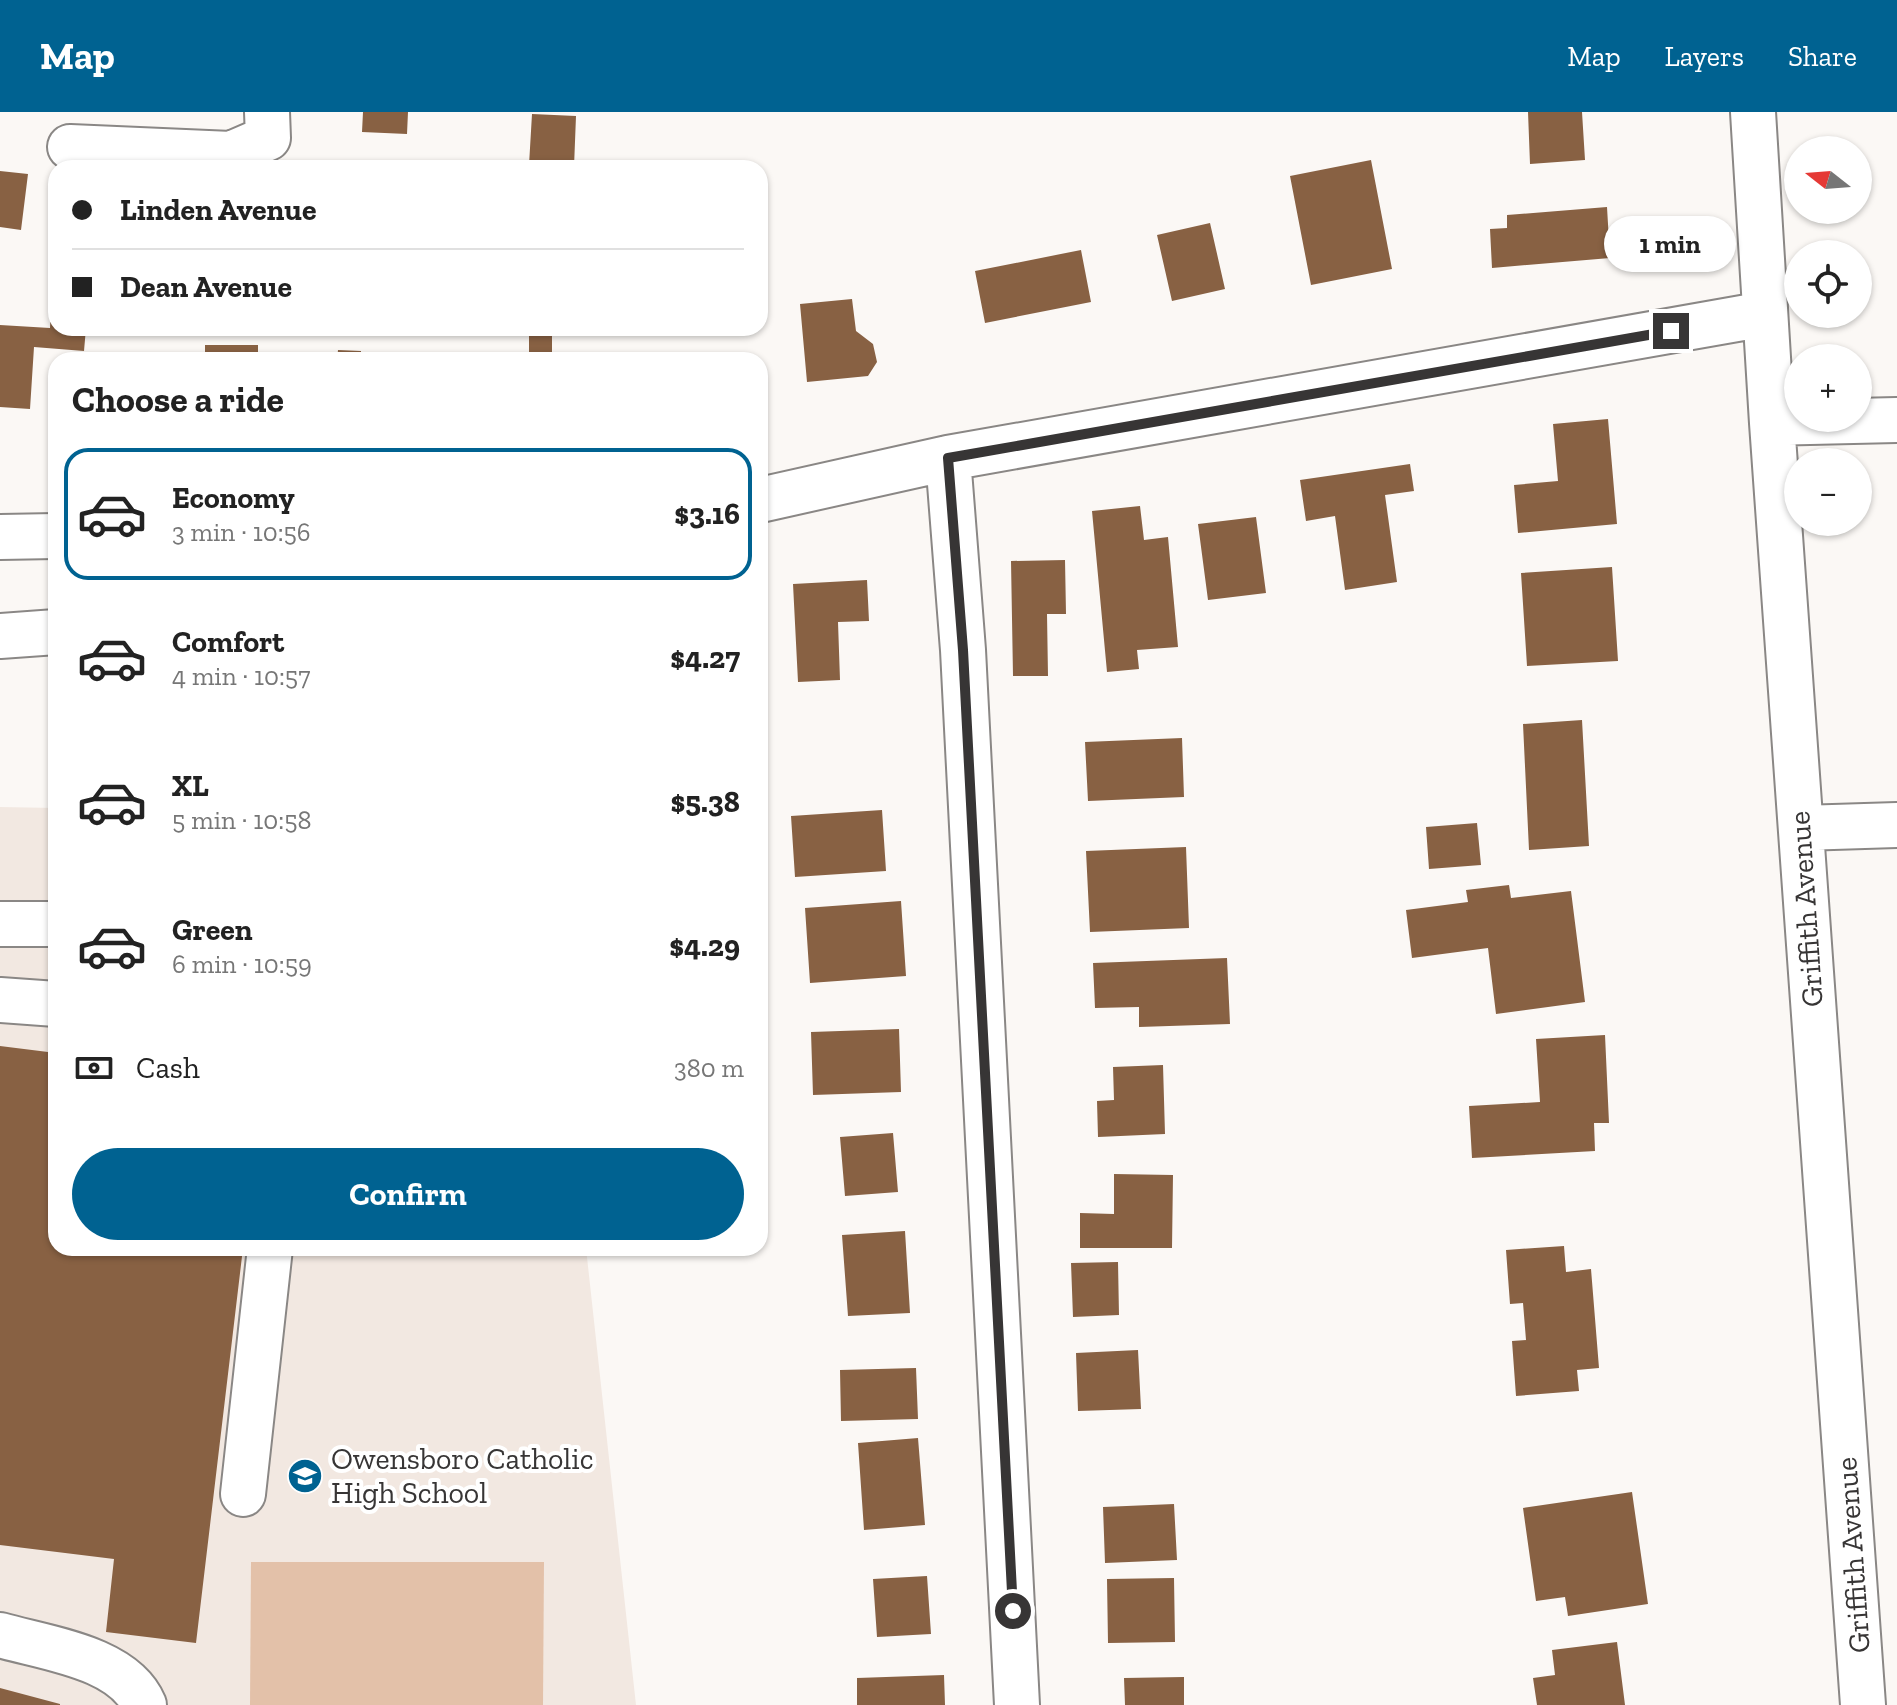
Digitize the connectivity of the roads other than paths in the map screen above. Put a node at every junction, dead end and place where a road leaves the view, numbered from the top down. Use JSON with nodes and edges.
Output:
{"nodes":[{"id":1,"x":267,"y":112,"type":"edge"},
{"id":2,"x":1753,"y":112,"type":"edge"},
{"id":3,"x":70,"y":147,"type":"dead end"},
{"id":4,"x":1765,"y":314,"type":"junction"},
{"id":5,"x":1897,"y":420,"type":"edge"},
{"id":6,"x":1772,"y":423,"type":"junction"},
{"id":7,"x":948,"y":458,"type":"junction"},
{"id":8,"x":768,"y":498,"type":"edge"},
{"id":9,"x":48,"y":536,"type":"edge"},
{"id":10,"x":0,"y":537,"type":"edge"},
{"id":11,"x":48,"y":633,"type":"edge"},
{"id":12,"x":0,"y":636,"type":"edge"},
{"id":13,"x":1897,"y":825,"type":"edge"},
{"id":14,"x":1801,"y":828,"type":"junction"},
{"id":15,"x":0,"y":924,"type":"edge"},
{"id":16,"x":48,"y":924,"type":"edge"},
{"id":17,"x":0,"y":1000,"type":"edge"},
{"id":18,"x":48,"y":1003,"type":"edge"},
{"id":19,"x":269,"y":1256,"type":"edge"},
{"id":20,"x":243,"y":1494,"type":"dead end"},
{"id":21,"x":0,"y":1635,"type":"edge"},
{"id":22,"x":144,"y":1705,"type":"edge"},
{"id":23,"x":1017,"y":1705,"type":"edge"},
{"id":24,"x":1863,"y":1705,"type":"edge"}],
"edges":[{"from":1,"to":3,"type":"street"},
{"from":2,"to":4,"type":"street","name":"Griffith Avenue"},
{"from":4,"to":6,"type":"street","name":"Griffith Avenue"},
{"from":4,"to":7,"type":"street"},
{"from":5,"to":6,"type":"street"},
{"from":6,"to":14,"type":"street","name":"Griffith Avenue"},
{"from":7,"to":8,"type":"street"},
{"from":7,"to":23,"type":"street"},
{"from":9,"to":10,"type":"street"},
{"from":11,"to":12,"type":"street"},
{"from":13,"to":14,"type":"street"},
{"from":14,"to":24,"type":"street","name":"Griffith Avenue"},
{"from":15,"to":16,"type":"street"},
{"from":17,"to":18,"type":"street"},
{"from":19,"to":20,"type":"street"},
{"from":21,"to":22,"type":"street"}]}
